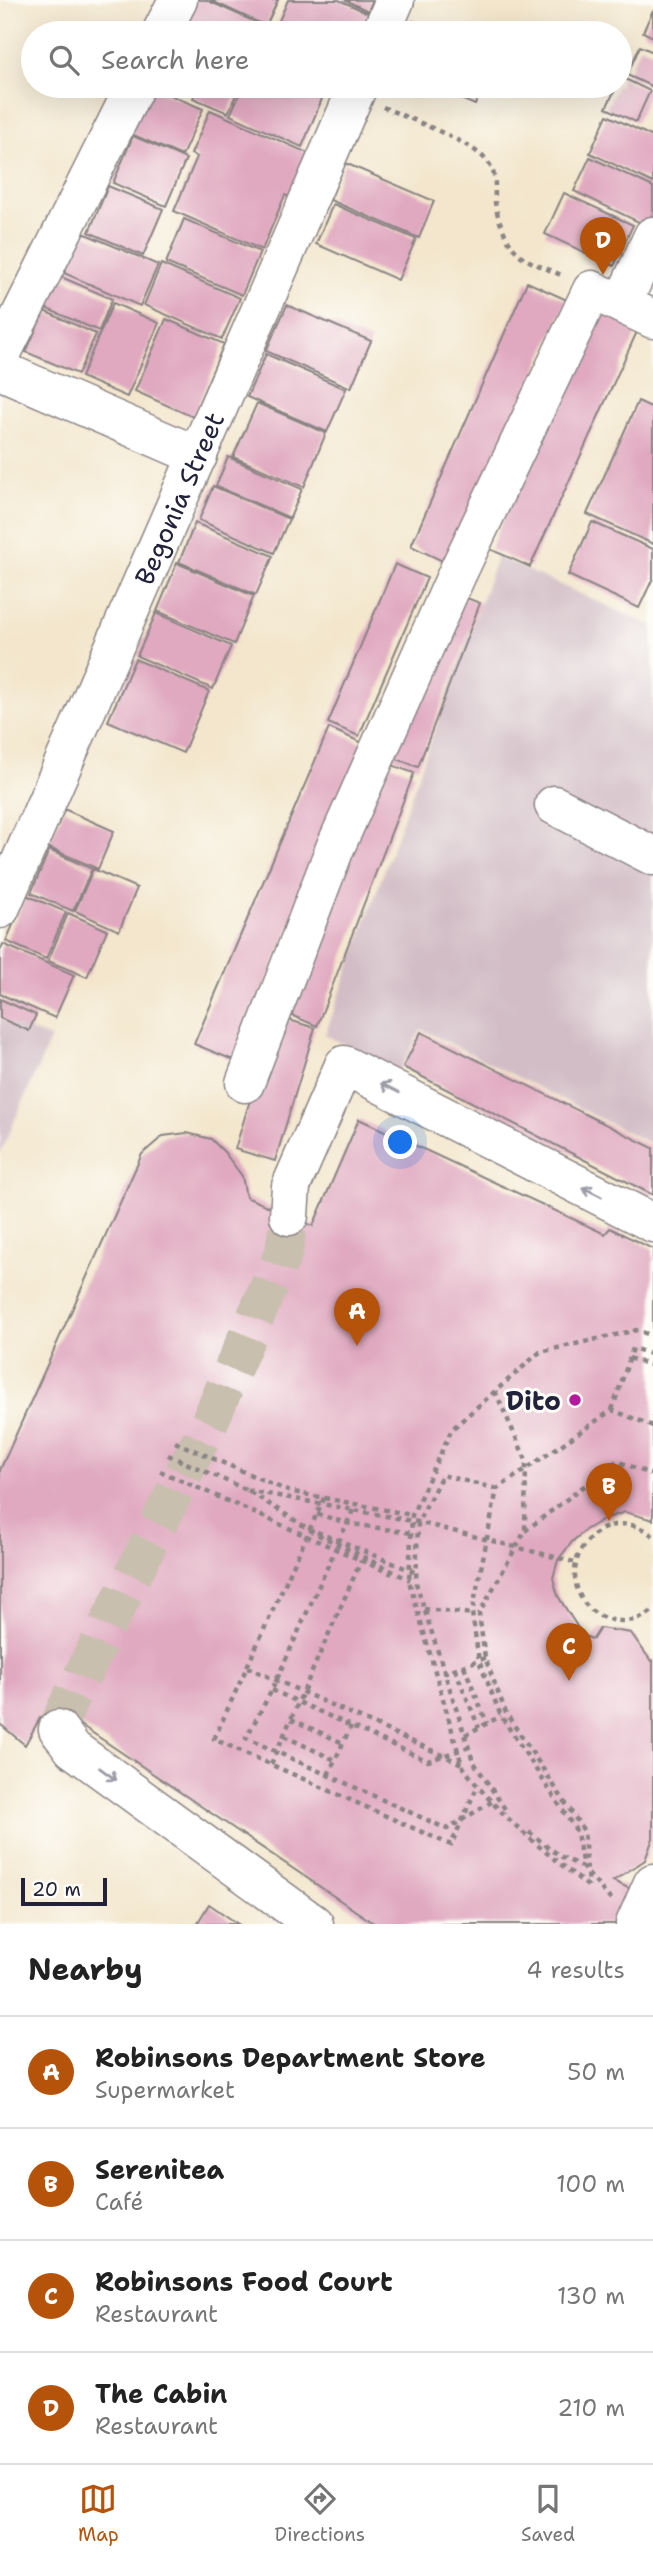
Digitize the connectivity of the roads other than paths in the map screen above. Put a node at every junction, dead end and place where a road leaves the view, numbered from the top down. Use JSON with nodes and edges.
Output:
{"nodes":[{"id":1,"x":178,"y":0,"type":"edge"},
{"id":2,"x":395,"y":0,"type":"edge"},
{"id":3,"x":168,"y":21,"type":"edge"},
{"id":4,"x":385,"y":21,"type":"edge"},
{"id":5,"x":129,"y":98,"type":"edge"},
{"id":6,"x":352,"y":98,"type":"edge"},
{"id":7,"x":653,"y":236,"type":"edge"},
{"id":8,"x":622,"y":304,"type":"edge"},
{"id":9,"x":0,"y":357,"type":"edge"},
{"id":10,"x":0,"y":370,"type":"edge"},
{"id":11,"x":198,"y":456,"type":"junction"},
{"id":12,"x":554,"y":805,"type":"dead end"},
{"id":13,"x":653,"y":856,"type":"edge"},
{"id":14,"x":0,"y":909,"type":"edge"},
{"id":15,"x":245,"y":1083,"type":"dead end"},
{"id":16,"x":289,"y":1216,"type":"tunnel mouth"},
{"id":17,"x":653,"y":1223,"type":"edge"},
{"id":18,"x":58,"y":1729,"type":"dead end"},
{"id":19,"x":653,"y":1883,"type":"edge"},
{"id":20,"x":622,"y":1912,"type":"edge"},
{"id":21,"x":314,"y":1924,"type":"edge"}],
"edges":[{"from":1,"to":3,"type":"street"},
{"from":2,"to":4,"type":"street"},
{"from":5,"to":9,"type":"street"},
{"from":6,"to":11,"type":"street","name":"Begonia Street"},
{"from":7,"to":8,"type":"street"},
{"from":8,"to":15,"type":"street"},
{"from":10,"to":11,"type":"street"},
{"from":11,"to":14,"type":"street","name":"Begonia Street"},
{"from":12,"to":13,"type":"street"},
{"from":17,"to":16,"type":"street","one_way":true},
{"from":18,"to":21,"type":"street","one_way":true},
{"from":19,"to":20,"type":"street"}]}
